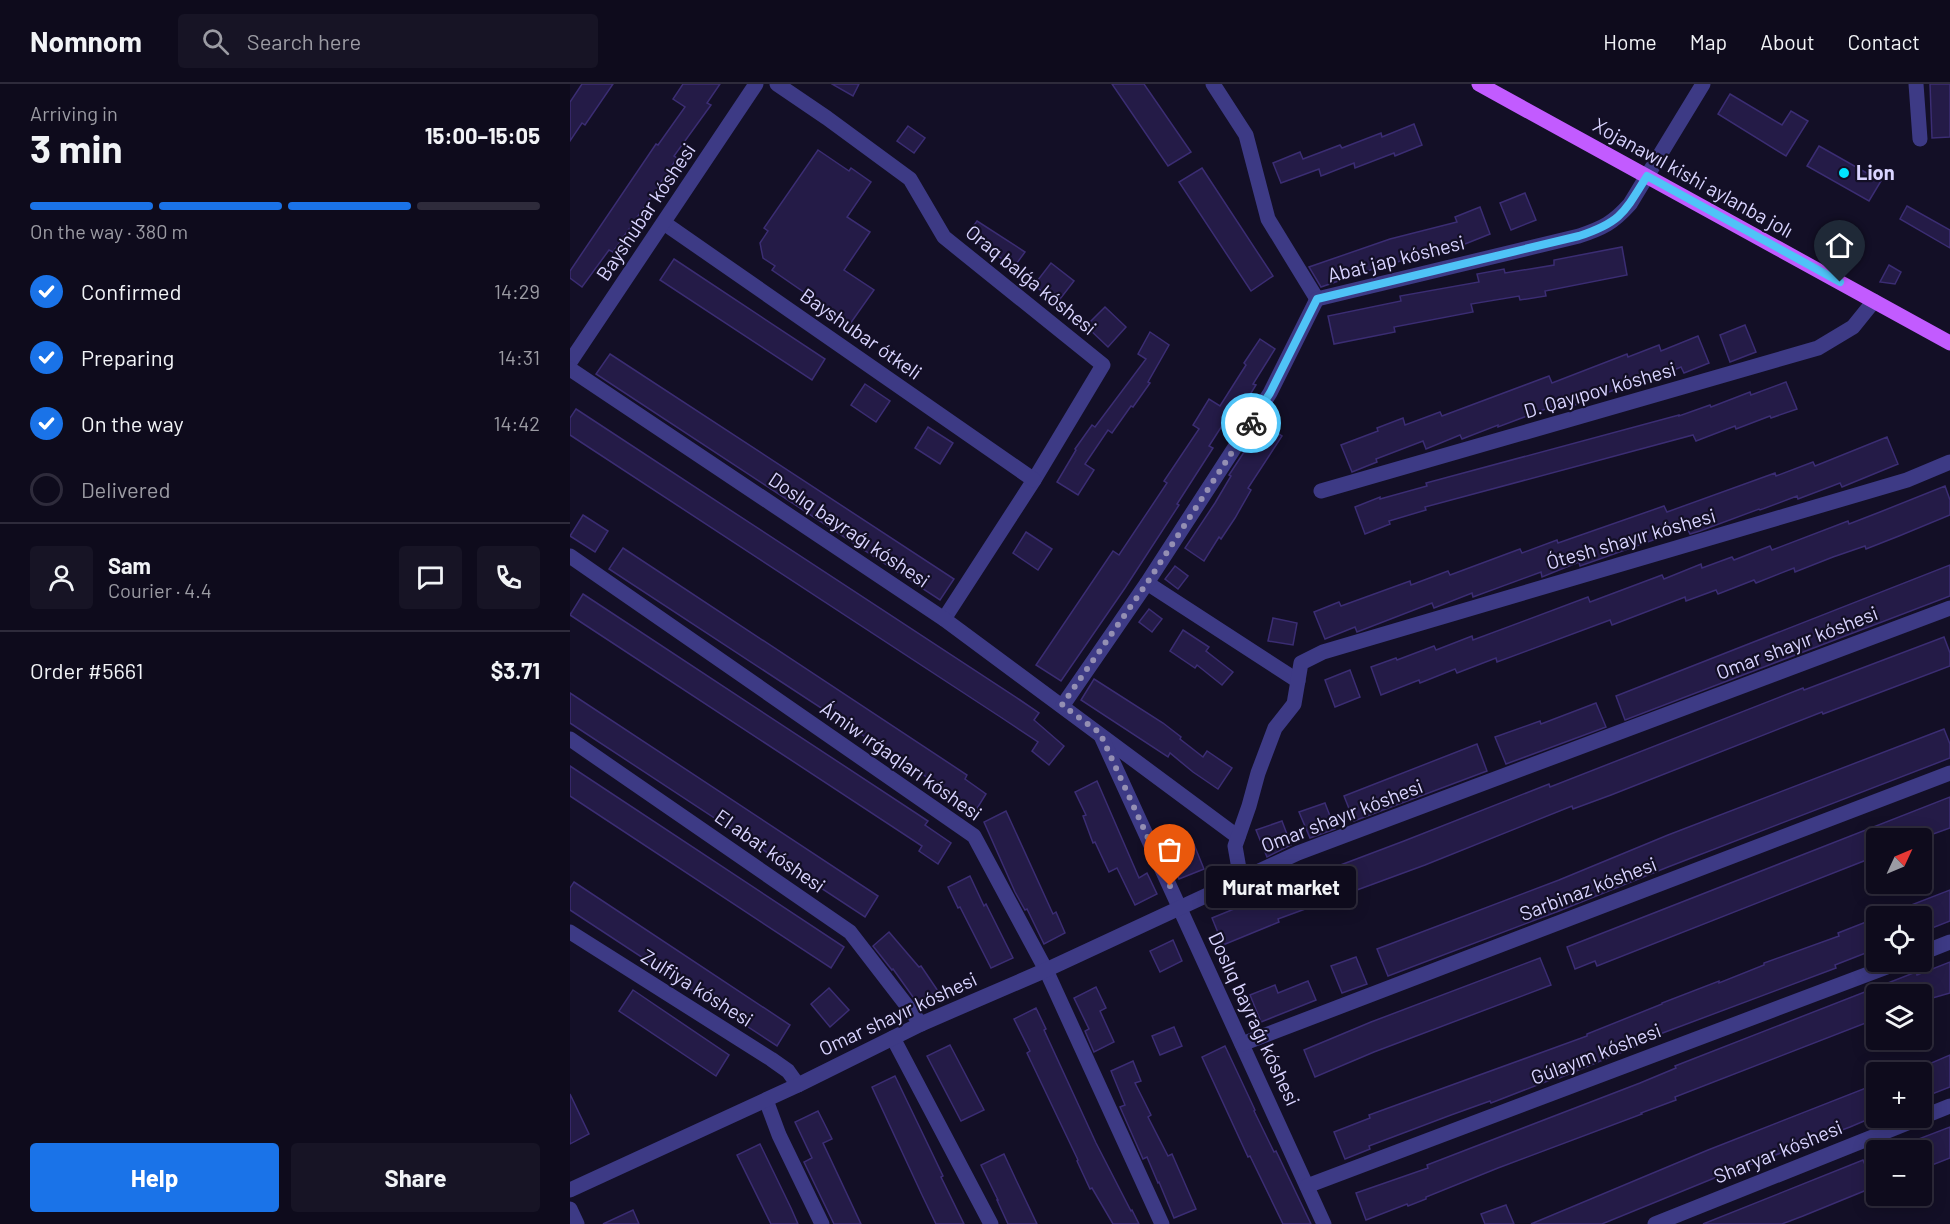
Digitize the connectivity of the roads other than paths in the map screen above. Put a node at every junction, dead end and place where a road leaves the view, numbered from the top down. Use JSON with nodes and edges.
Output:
{"nodes":[{"id":1,"x":756,"y":84,"type":"edge"},
{"id":2,"x":777,"y":84,"type":"edge"},
{"id":3,"x":1213,"y":84,"type":"edge"},
{"id":4,"x":1479,"y":84,"type":"edge"},
{"id":5,"x":1703,"y":84,"type":"edge"},
{"id":6,"x":1916,"y":84,"type":"edge"},
{"id":7,"x":1920,"y":139,"type":"dead end"},
{"id":8,"x":1647,"y":176,"type":"junction"},
{"id":9,"x":664,"y":223,"type":"junction"},
{"id":10,"x":1317,"y":299,"type":"junction"},
{"id":11,"x":1874,"y":301,"type":"junction"},
{"id":12,"x":1950,"y":343,"type":"edge"},
{"id":13,"x":573,"y":353,"type":"edge"},
{"id":14,"x":570,"y":369,"type":"edge"},
{"id":15,"x":1950,"y":462,"type":"edge"},
{"id":16,"x":1034,"y":480,"type":"junction"},
{"id":17,"x":1321,"y":491,"type":"dead end"},
{"id":18,"x":570,"y":556,"type":"edge"},
{"id":19,"x":1147,"y":583,"type":"junction"},
{"id":20,"x":1950,"y":608,"type":"edge"},
{"id":21,"x":944,"y":619,"type":"junction"},
{"id":22,"x":1298,"y":681,"type":"junction"},
{"id":23,"x":1062,"y":705,"type":"junction"},
{"id":24,"x":1100,"y":733,"type":"junction"},
{"id":25,"x":570,"y":739,"type":"edge"},
{"id":26,"x":1950,"y":773,"type":"edge"},
{"id":27,"x":1238,"y":837,"type":"junction"},
{"id":28,"x":1240,"y":880,"type":"junction"},
{"id":29,"x":1180,"y":908,"type":"junction"},
{"id":30,"x":570,"y":932,"type":"edge"},
{"id":31,"x":1950,"y":942,"type":"edge"},
{"id":32,"x":1932,"y":949,"type":"edge"},
{"id":33,"x":1046,"y":970,"type":"junction"},
{"id":34,"x":1874,"y":972,"type":"edge"},
{"id":35,"x":921,"y":1024,"type":"junction"},
{"id":36,"x":893,"y":1038,"type":"junction"},
{"id":37,"x":1242,"y":1044,"type":"junction"},
{"id":38,"x":798,"y":1085,"type":"junction"},
{"id":39,"x":766,"y":1100,"type":"junction"},
{"id":40,"x":1950,"y":1106,"type":"edge"},
{"id":41,"x":1307,"y":1186,"type":"junction"},
{"id":42,"x":570,"y":1190,"type":"edge"},
{"id":43,"x":570,"y":1209,"type":"edge"},
{"id":44,"x":577,"y":1224,"type":"edge"},
{"id":45,"x":822,"y":1224,"type":"edge"},
{"id":46,"x":991,"y":1224,"type":"edge"},
{"id":47,"x":1162,"y":1224,"type":"edge"},
{"id":48,"x":1324,"y":1224,"type":"edge"},
{"id":49,"x":1654,"y":1224,"type":"edge"}],
"edges":[{"from":1,"to":9,"type":"street","name":"Bayshubar kóshesi"},
{"from":2,"to":16,"type":"street","name":"Oraq balǵa kóshesi"},
{"from":3,"to":10,"type":"street"},
{"from":4,"to":8,"type":"main road","name":"Xojanawıl kishi aylanba jolı"},
{"from":5,"to":8,"type":"street","name":"Abat jap kóshesi"},
{"from":6,"to":7,"type":"street"},
{"from":8,"to":10,"type":"street","name":"Abat jap kóshesi"},
{"from":8,"to":11,"type":"main road","name":"Xojanawıl kishi aylanba jolı"},
{"from":9,"to":13,"type":"street","name":"Bayshubar kóshesi"},
{"from":9,"to":16,"type":"street","name":"Bayshubar ótkeli"},
{"from":10,"to":19,"type":"street","name":"Abat jap kóshesi"},
{"from":11,"to":12,"type":"main road","name":"Xojanawıl kishi aylanba jolı"},
{"from":11,"to":17,"type":"street","name":"D. Qayıpov kóshesi"},
{"from":14,"to":21,"type":"street","name":"Doslıq bayraǵı kóshesi"},
{"from":15,"to":22,"type":"street","name":"Ótesh shayır kóshesi"},
{"from":16,"to":21,"type":"street"},
{"from":18,"to":33,"type":"street","name":"Ámiw ırǵaqları kóshesi"},
{"from":19,"to":22,"type":"street"},
{"from":19,"to":23,"type":"street","name":"Abat jap kóshesi"},
{"from":20,"to":28,"type":"street","name":"Omar shayır kóshesi"},
{"from":21,"to":23,"type":"street","name":"Doslıq bayraǵı kóshesi"},
{"from":22,"to":27,"type":"street"},
{"from":23,"to":24,"type":"street","name":"Doslıq bayraǵı kóshesi"},
{"from":24,"to":27,"type":"street","name":"Doslıq bayraǵı kóshesi"},
{"from":24,"to":29,"type":"street","name":"Doslıq bayraǵı kóshesi"},
{"from":25,"to":35,"type":"street","name":"El abat kóshesi"},
{"from":26,"to":37,"type":"street","name":"Sarbinaz kóshesi"},
{"from":27,"to":28,"type":"street"},
{"from":28,"to":29,"type":"street","name":"Omar shayır kóshesi"},
{"from":29,"to":33,"type":"street","name":"Omar shayır kóshesi"},
{"from":29,"to":37,"type":"street","name":"Doslıq bayraǵı kóshesi"},
{"from":30,"to":38,"type":"street","name":"Zulfiya kóshesi"},
{"from":31,"to":32,"type":"street"},
{"from":33,"to":35,"type":"street","name":"Omar shayır kóshesi"},
{"from":33,"to":47,"type":"street","name":"Ámiw ırǵaqları kóshesi"},
{"from":34,"to":41,"type":"street","name":"Gúlayım kóshesi"},
{"from":35,"to":36,"type":"street","name":"Omar shayır kóshesi"},
{"from":36,"to":38,"type":"street","name":"Omar shayır kóshesi"},
{"from":36,"to":46,"type":"street"},
{"from":37,"to":41,"type":"street","name":"Doslıq bayraǵı kóshesi"},
{"from":38,"to":39,"type":"street","name":"Omar shayır kóshesi"},
{"from":39,"to":42,"type":"street","name":"Omar shayır kóshesi"},
{"from":39,"to":45,"type":"street"},
{"from":40,"to":49,"type":"street","name":"Sharyar kóshesi"},
{"from":41,"to":48,"type":"street","name":"Doslıq bayraǵı kóshesi"},
{"from":43,"to":44,"type":"street"}]}
